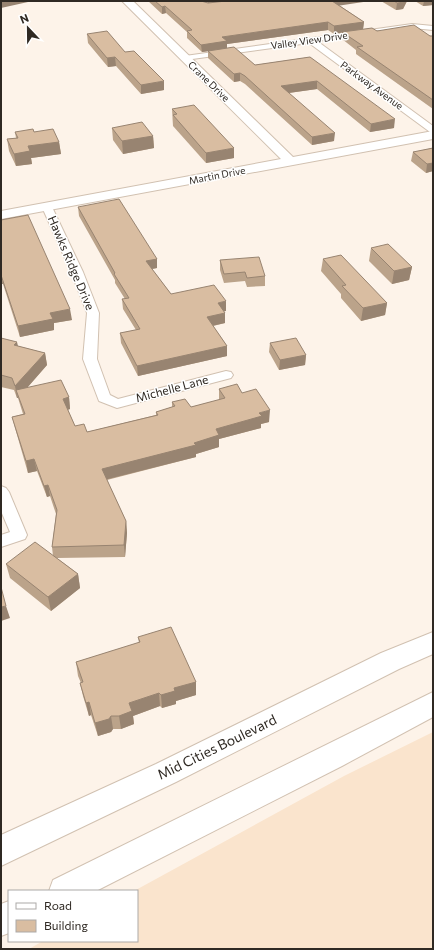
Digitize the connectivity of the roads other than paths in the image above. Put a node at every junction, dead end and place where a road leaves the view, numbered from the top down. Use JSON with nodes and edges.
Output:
{"nodes":[{"id":1,"x":127,"y":1,"type":"edge"},
{"id":2,"x":433,"y":28,"type":"edge"},
{"id":3,"x":310,"y":40,"type":"junction"},
{"id":4,"x":185,"y":58,"type":"junction"},
{"id":5,"x":433,"y":130,"type":"edge"},
{"id":6,"x":433,"y":135,"type":"edge"},
{"id":7,"x":291,"y":162,"type":"junction"},
{"id":8,"x":47,"y":207,"type":"junction"},
{"id":9,"x":1,"y":216,"type":"edge"},
{"id":10,"x":226,"y":375,"type":"dead end"},
{"id":11,"x":117,"y":404,"type":"joint"},
{"id":12,"x":1,"y":492,"type":"edge"},
{"id":13,"x":1,"y":541,"type":"edge"},
{"id":14,"x":433,"y":643,"type":"edge"},
{"id":15,"x":433,"y":704,"type":"edge"},
{"id":16,"x":1,"y":851,"type":"edge"},
{"id":17,"x":66,"y":890,"type":"edge"}],
"edges":[{"from":1,"to":4,"type":"street","name":"Crane Drive"},
{"from":2,"to":3,"type":"street","name":"Valley View Drive"},
{"from":3,"to":4,"type":"street","name":"Valley View Drive"},
{"from":3,"to":5,"type":"street","name":"Parkway Avenue"},
{"from":4,"to":7,"type":"street","name":"Crane Drive"},
{"from":6,"to":7,"type":"street","name":"Martin Drive"},
{"from":7,"to":8,"type":"street","name":"Martin Drive"},
{"from":8,"to":9,"type":"street","name":"Martin Drive"},
{"from":8,"to":11,"type":"street","name":"Hawks Ridge Drive"},
{"from":10,"to":11,"type":"street","name":"Michelle Lane"},
{"from":12,"to":13,"type":"street"},
{"from":14,"to":16,"type":"street","name":"Mid Cities Boulevard"},
{"from":15,"to":17,"type":"street"}]}
